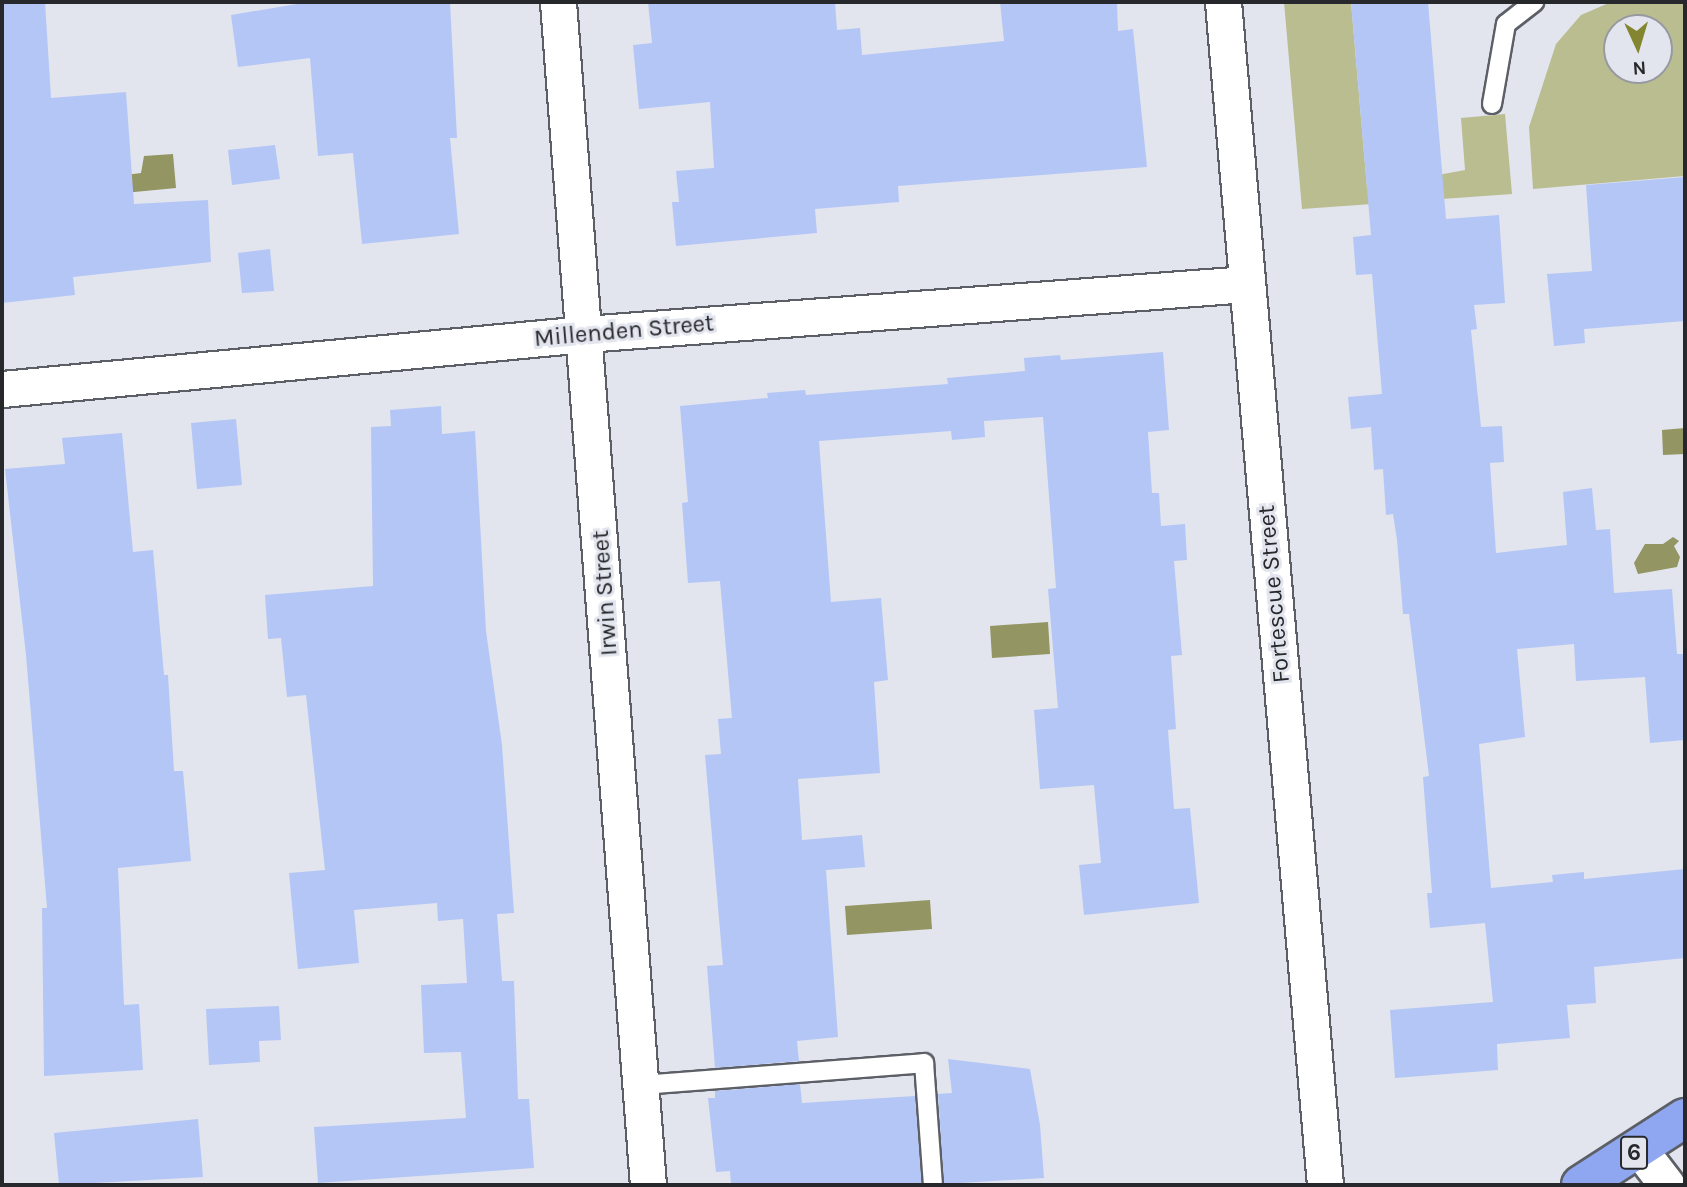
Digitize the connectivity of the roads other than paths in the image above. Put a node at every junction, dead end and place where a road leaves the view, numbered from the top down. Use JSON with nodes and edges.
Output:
{"nodes":[{"id":1,"x":558,"y":2,"type":"edge"},
{"id":2,"x":1223,"y":2,"type":"edge"},
{"id":3,"x":1534,"y":2,"type":"edge"},
{"id":4,"x":1492,"y":104,"type":"dead end"},
{"id":5,"x":1247,"y":284,"type":"junction"},
{"id":6,"x":585,"y":334,"type":"junction"},
{"id":7,"x":2,"y":389,"type":"edge"},
{"id":8,"x":641,"y":1085,"type":"junction"},
{"id":9,"x":1685,"y":1118,"type":"edge"},
{"id":10,"x":1640,"y":1150,"type":"junction"},
{"id":11,"x":648,"y":1185,"type":"edge"},
{"id":12,"x":933,"y":1185,"type":"edge"},
{"id":13,"x":1325,"y":1185,"type":"edge"},
{"id":14,"x":1581,"y":1185,"type":"edge"},
{"id":15,"x":1667,"y":1185,"type":"edge"}],
"edges":[{"from":1,"to":6,"type":"street","name":"Irwin Street"},
{"from":2,"to":5,"type":"street","name":"Fortescue Street"},
{"from":3,"to":4,"type":"lane"},
{"from":5,"to":6,"type":"street","name":"Millenden Street"},
{"from":5,"to":13,"type":"street","name":"Fortescue Street"},
{"from":6,"to":7,"type":"street","name":"Millenden Street"},
{"from":6,"to":8,"type":"street","name":"Irwin Street"},
{"from":8,"to":11,"type":"street","name":"Irwin Street"},
{"from":8,"to":12,"type":"lane"},
{"from":9,"to":10,"type":"highway","number":"6"},
{"from":10,"to":14,"type":"highway","number":"6"},
{"from":10,"to":15,"type":"street"}]}
